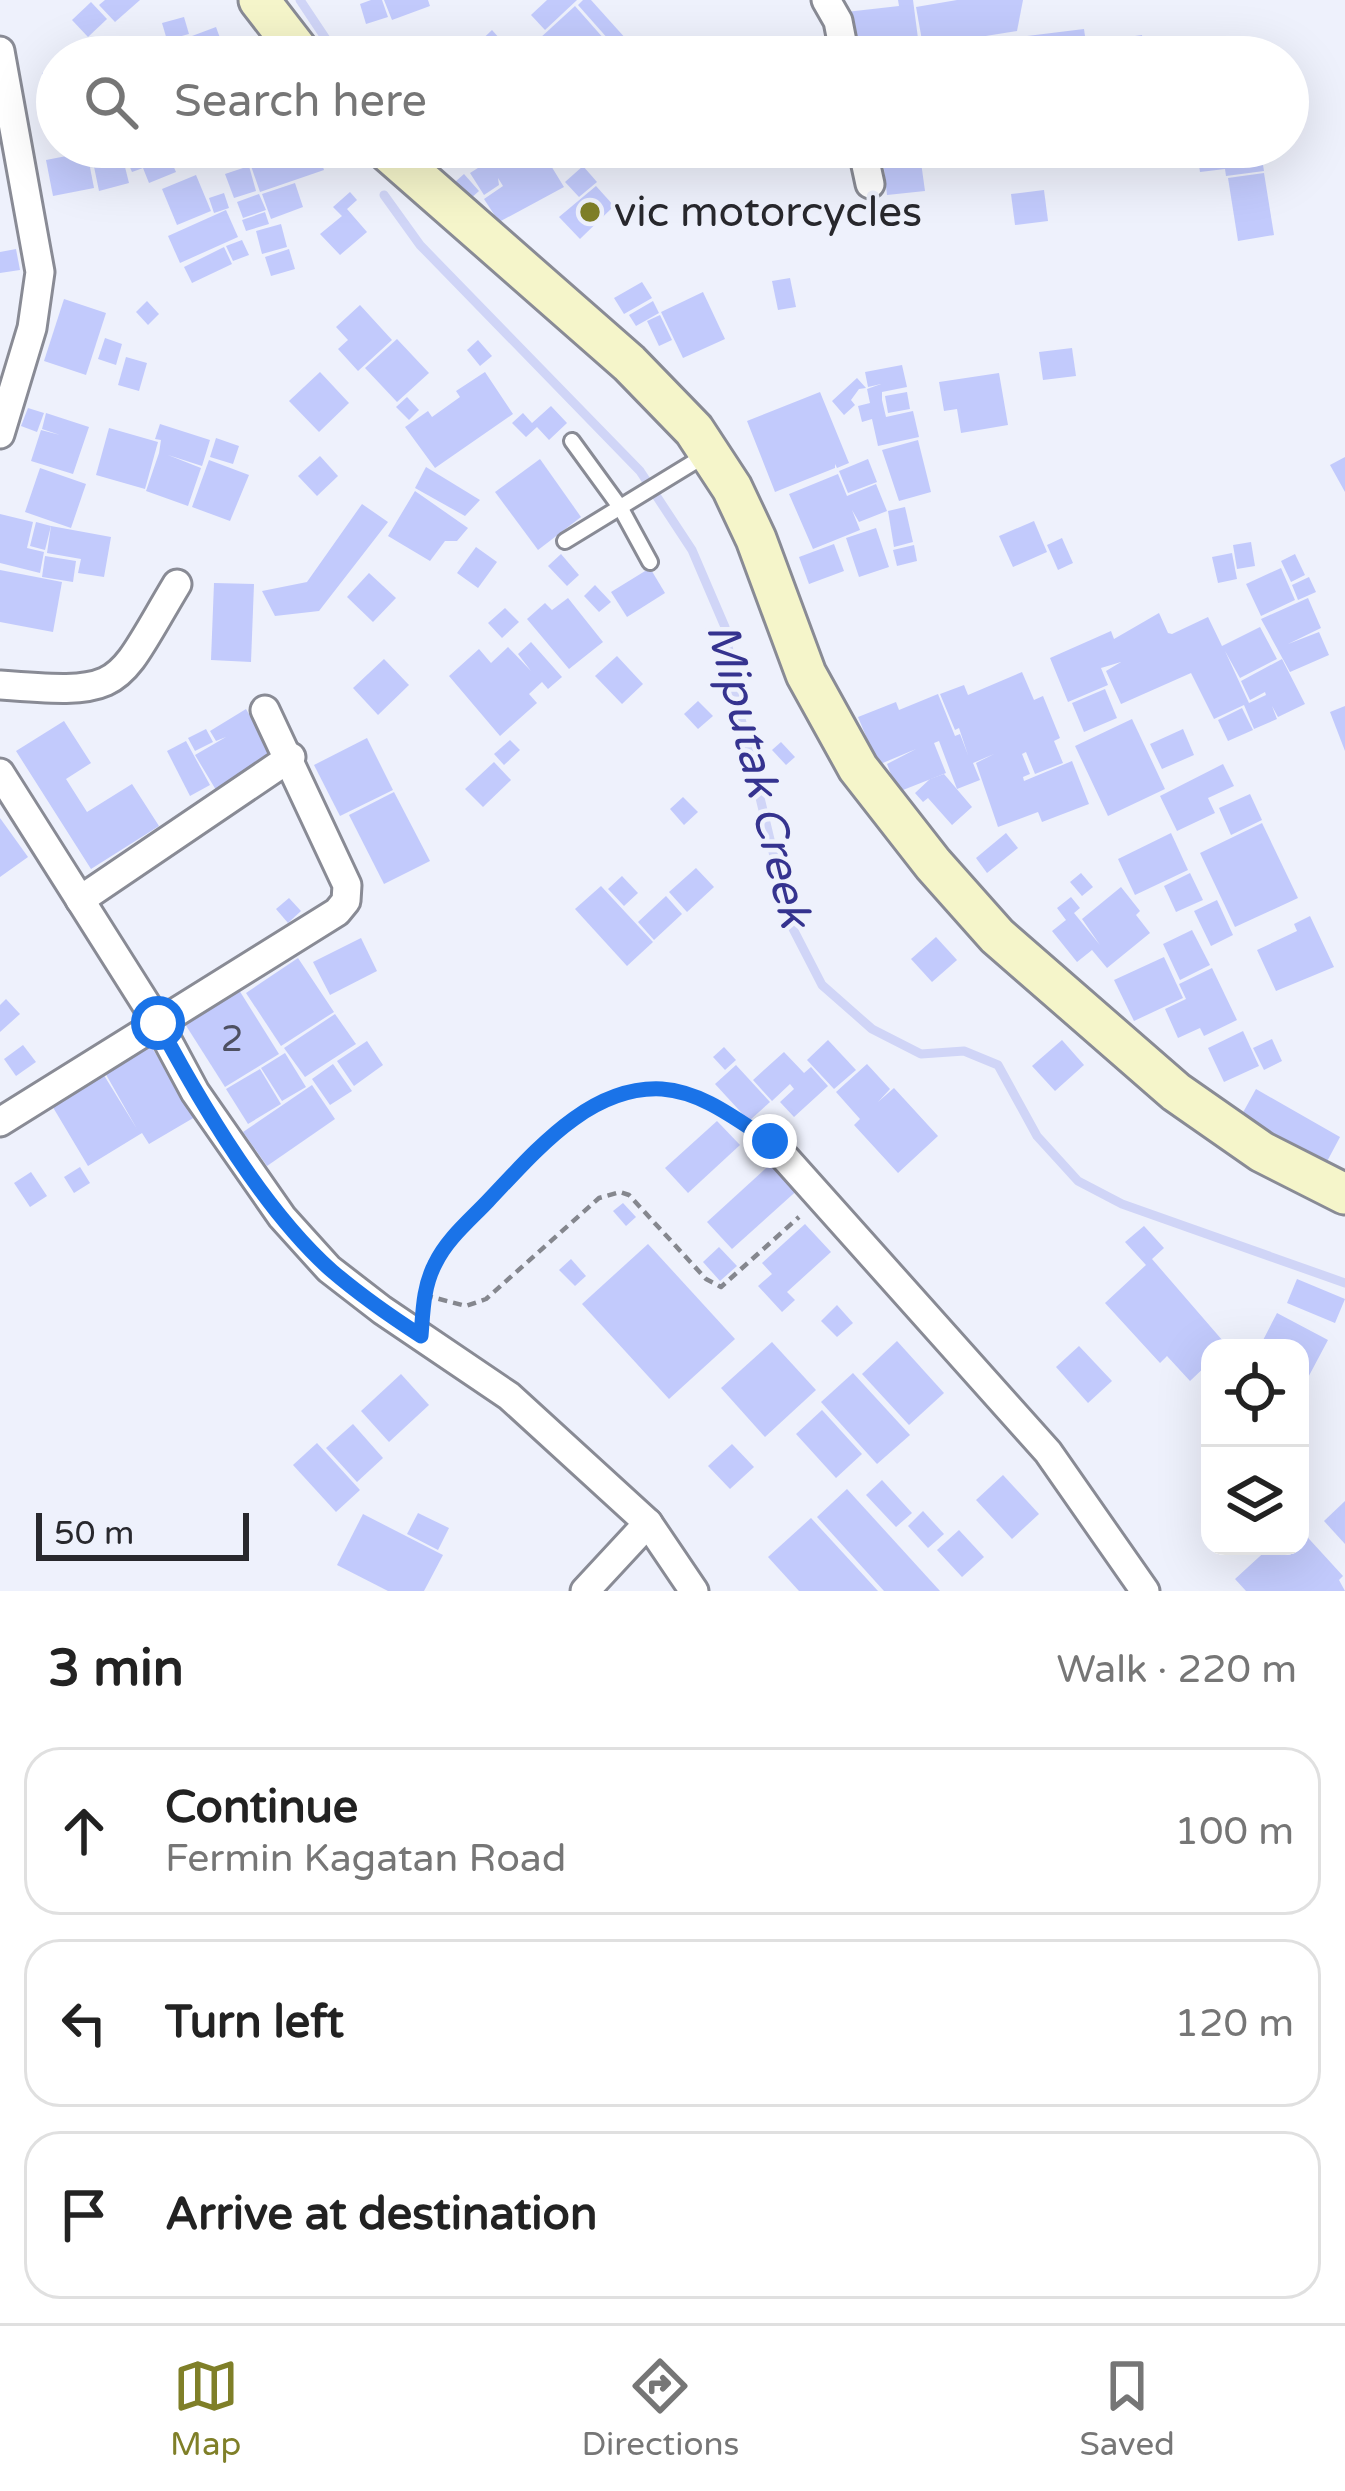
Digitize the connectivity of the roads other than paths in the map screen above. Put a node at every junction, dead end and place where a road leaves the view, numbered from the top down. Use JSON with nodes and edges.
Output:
{"nodes":[{"id":1,"x":260,"y":0,"type":"edge"},
{"id":2,"x":826,"y":0,"type":"edge"},
{"id":3,"x":287,"y":36,"type":"edge"},
{"id":4,"x":840,"y":36,"type":"edge"},
{"id":5,"x":0,"y":51,"type":"edge"},
{"id":6,"x":407,"y":168,"type":"edge"},
{"id":7,"x":867,"y":168,"type":"edge"},
{"id":8,"x":870,"y":184,"type":"dead end"},
{"id":9,"x":0,"y":434,"type":"edge"},
{"id":10,"x":572,"y":441,"type":"dead end"},
{"id":11,"x":709,"y":453,"type":"junction"},
{"id":12,"x":620,"y":508,"type":"junction"},
{"id":13,"x":565,"y":541,"type":"dead end"},
{"id":14,"x":650,"y":562,"type":"dead end"},
{"id":15,"x":176,"y":584,"type":"dead end"},
{"id":16,"x":0,"y":685,"type":"edge"},
{"id":17,"x":266,"y":710,"type":"dead end"},
{"id":18,"x":291,"y":757,"type":"junction"},
{"id":19,"x":0,"y":773,"type":"edge"},
{"id":20,"x":80,"y":900,"type":"junction"},
{"id":21,"x":158,"y":1023,"type":"junction"},
{"id":22,"x":0,"y":1122,"type":"edge"},
{"id":23,"x":770,"y":1141,"type":"road end"},
{"id":24,"x":1345,"y":1194,"type":"edge"},
{"id":25,"x":648,"y":1523,"type":"junction"},
{"id":26,"x":585,"y":1591,"type":"edge"},
{"id":27,"x":694,"y":1591,"type":"edge"},
{"id":28,"x":1145,"y":1591,"type":"edge"}],
"edges":[{"from":1,"to":3,"type":"main road"},
{"from":2,"to":4,"type":"street"},
{"from":5,"to":9,"type":"street"},
{"from":6,"to":11,"type":"main road"},
{"from":7,"to":8,"type":"street"},
{"from":10,"to":12,"type":"lane"},
{"from":11,"to":12,"type":"lane"},
{"from":11,"to":24,"type":"main road"},
{"from":12,"to":13,"type":"lane"},
{"from":12,"to":14,"type":"lane"},
{"from":15,"to":16,"type":"street"},
{"from":17,"to":18,"type":"street"},
{"from":18,"to":20,"type":"street"},
{"from":18,"to":21,"type":"street"},
{"from":19,"to":20,"type":"street"},
{"from":20,"to":21,"type":"street"},
{"from":21,"to":22,"type":"street"},
{"from":21,"to":25,"type":"street"},
{"from":23,"to":28,"type":"street"},
{"from":25,"to":26,"type":"street"},
{"from":25,"to":27,"type":"street"}]}
